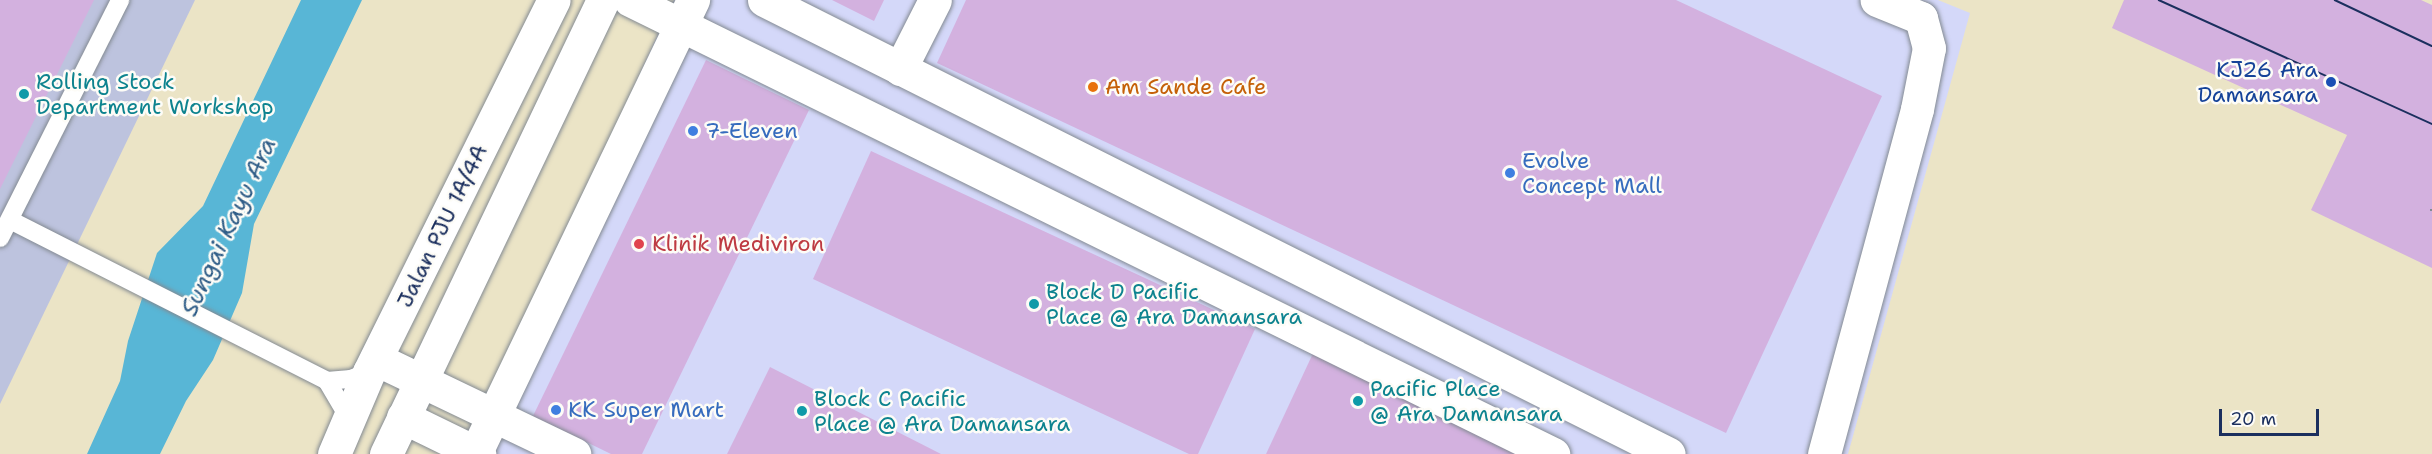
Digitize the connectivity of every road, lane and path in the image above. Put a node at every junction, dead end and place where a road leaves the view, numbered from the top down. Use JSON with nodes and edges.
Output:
{"nodes":[{"id":1,"x":120,"y":0,"type":"edge"},
{"id":2,"x":554,"y":0,"type":"edge"},
{"id":3,"x":603,"y":0,"type":"edge"},
{"id":4,"x":630,"y":0,"type":"edge"},
{"id":5,"x":764,"y":0,"type":"edge"},
{"id":6,"x":935,"y":0,"type":"edge"},
{"id":7,"x":1877,"y":0,"type":"edge"},
{"id":8,"x":688,"y":13,"type":"edge"},
{"id":9,"x":900,"y":69,"type":"junction"},
{"id":10,"x":10,"y":220,"type":"junction"},
{"id":11,"x":0,"y":238,"type":"edge"},
{"id":12,"x":373,"y":365,"type":"junction"},
{"id":13,"x":421,"y":380,"type":"junction"},
{"id":14,"x":327,"y":381,"type":"junction"},
{"id":15,"x":495,"y":416,"type":"junction"},
{"id":16,"x":404,"y":417,"type":"junction"},
{"id":17,"x":350,"y":420,"type":"junction"},
{"id":18,"x":334,"y":454,"type":"edge"},
{"id":19,"x":386,"y":454,"type":"edge"},
{"id":20,"x":477,"y":454,"type":"edge"},
{"id":21,"x":574,"y":454,"type":"edge"},
{"id":22,"x":1553,"y":454,"type":"edge"},
{"id":23,"x":1669,"y":454,"type":"edge"},
{"id":24,"x":1824,"y":454,"type":"edge"}],
"edges":[{"from":1,"to":10,"type":"lane"},
{"from":2,"to":12,"type":"street","name":"Jalan PJU 1A/4A"},
{"from":3,"to":13,"type":"street","name":"Jalan PJU 1A/4A"},
{"from":4,"to":8,"type":"street"},
{"from":5,"to":9,"type":"street"},
{"from":6,"to":9,"type":"street"},
{"from":7,"to":24,"type":"street"},
{"from":8,"to":15,"type":"street"},
{"from":8,"to":22,"type":"street"},
{"from":9,"to":23,"type":"street"},
{"from":10,"to":11,"type":"lane"},
{"from":10,"to":14,"type":"lane"},
{"from":12,"to":13,"type":"street"},
{"from":12,"to":14,"type":"lane"},
{"from":12,"to":17,"type":"street","name":"Jalan PJU 1A/4A"},
{"from":13,"to":15,"type":"street"},
{"from":13,"to":16,"type":"street","name":"Jalan PJU 1A/4A"},
{"from":14,"to":17,"type":"lane"},
{"from":15,"to":20,"type":"street"},
{"from":15,"to":21,"type":"street"},
{"from":16,"to":19,"type":"street","name":"Jalan PJU 1A/4A"},
{"from":16,"to":20,"type":"street"},
{"from":17,"to":18,"type":"street","name":"Jalan PJU 1A/4A"}]}
